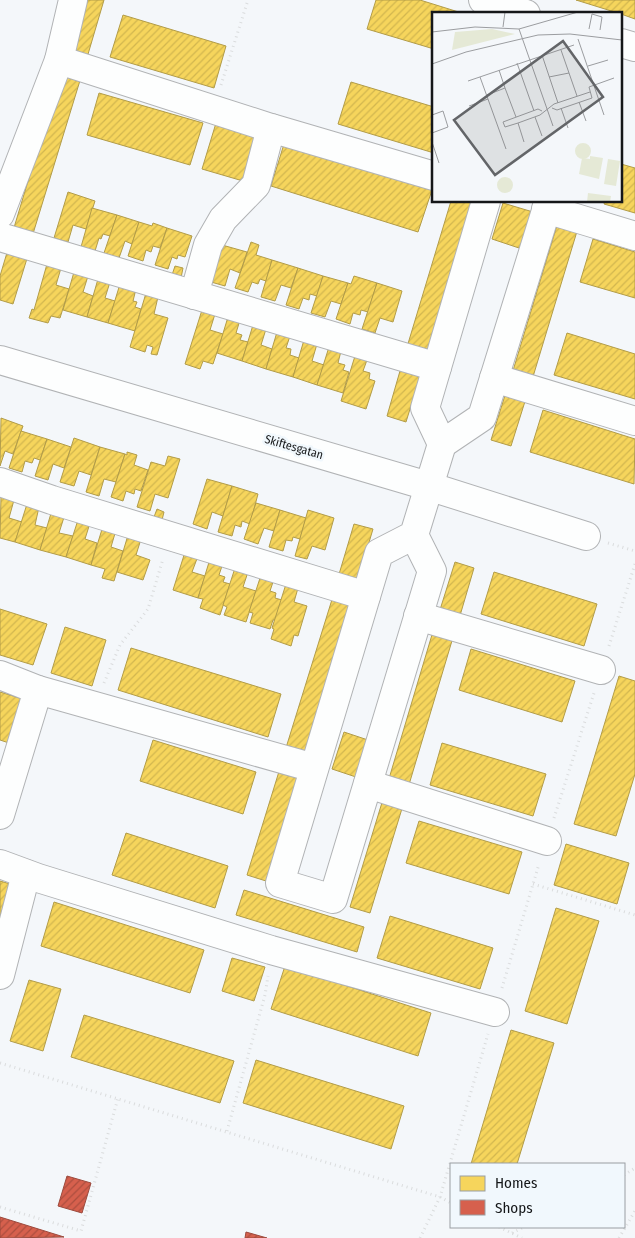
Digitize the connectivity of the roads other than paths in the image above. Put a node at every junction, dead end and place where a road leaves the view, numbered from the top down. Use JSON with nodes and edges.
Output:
{"nodes":[{"id":1,"x":73,"y":0,"type":"edge"},
{"id":2,"x":622,"y":43,"type":"edge"},
{"id":3,"x":635,"y":47,"type":"edge"},
{"id":4,"x":59,"y":60,"type":"junction"},
{"id":5,"x":271,"y":128,"type":"junction"},
{"id":6,"x":432,"y":175,"type":"edge"},
{"id":7,"x":486,"y":202,"type":"edge"},
{"id":8,"x":547,"y":205,"type":"edge"},
{"id":9,"x":0,"y":214,"type":"edge"},
{"id":10,"x":635,"y":236,"type":"edge"},
{"id":11,"x":0,"y":237,"type":"edge"},
{"id":12,"x":194,"y":295,"type":"junction"},
{"id":13,"x":0,"y":360,"type":"edge"},
{"id":14,"x":437,"y":367,"type":"junction"},
{"id":15,"x":494,"y":378,"type":"junction"},
{"id":16,"x":635,"y":420,"type":"edge"},
{"id":17,"x":442,"y":444,"type":"junction"},
{"id":18,"x":0,"y":482,"type":"edge"},
{"id":19,"x":428,"y":486,"type":"junction"},
{"id":20,"x":414,"y":535,"type":"junction"},
{"id":21,"x":586,"y":536,"type":"dead end"},
{"id":22,"x":366,"y":596,"type":"junction"},
{"id":23,"x":418,"y":616,"type":"junction"},
{"id":24,"x":601,"y":670,"type":"road end"},
{"id":25,"x":0,"y":676,"type":"edge"},
{"id":26,"x":38,"y":690,"type":"junction"},
{"id":27,"x":314,"y":768,"type":"junction"},
{"id":28,"x":368,"y":784,"type":"junction"},
{"id":29,"x":0,"y":814,"type":"edge"},
{"id":30,"x":547,"y":841,"type":"road end"},
{"id":31,"x":0,"y":864,"type":"edge"},
{"id":32,"x":26,"y":874,"type":"junction"},
{"id":33,"x":0,"y":975,"type":"edge"},
{"id":34,"x":495,"y":1012,"type":"road end"}],
"edges":[{"from":1,"to":4,"type":"street"},
{"from":2,"to":3,"type":"street"},
{"from":4,"to":5,"type":"street"},
{"from":4,"to":9,"type":"street"},
{"from":5,"to":6,"type":"street"},
{"from":5,"to":12,"type":"street"},
{"from":7,"to":14,"type":"street"},
{"from":8,"to":10,"type":"street"},
{"from":8,"to":15,"type":"street"},
{"from":11,"to":12,"type":"street"},
{"from":12,"to":14,"type":"street"},
{"from":13,"to":19,"type":"street","name":"Skiftesgatan"},
{"from":14,"to":17,"type":"street"},
{"from":15,"to":16,"type":"street"},
{"from":15,"to":17,"type":"street"},
{"from":17,"to":19,"type":"street"},
{"from":18,"to":22,"type":"street"},
{"from":19,"to":20,"type":"street"},
{"from":19,"to":21,"type":"street","name":"Skiftesgatan"},
{"from":20,"to":22,"type":"street"},
{"from":20,"to":23,"type":"street"},
{"from":22,"to":27,"type":"street"},
{"from":23,"to":24,"type":"street"},
{"from":23,"to":28,"type":"street"},
{"from":25,"to":26,"type":"street"},
{"from":26,"to":27,"type":"street"},
{"from":26,"to":29,"type":"street"},
{"from":27,"to":28,"type":"street"},
{"from":28,"to":30,"type":"street"},
{"from":31,"to":32,"type":"street"},
{"from":32,"to":33,"type":"street"},
{"from":32,"to":34,"type":"street"}]}
